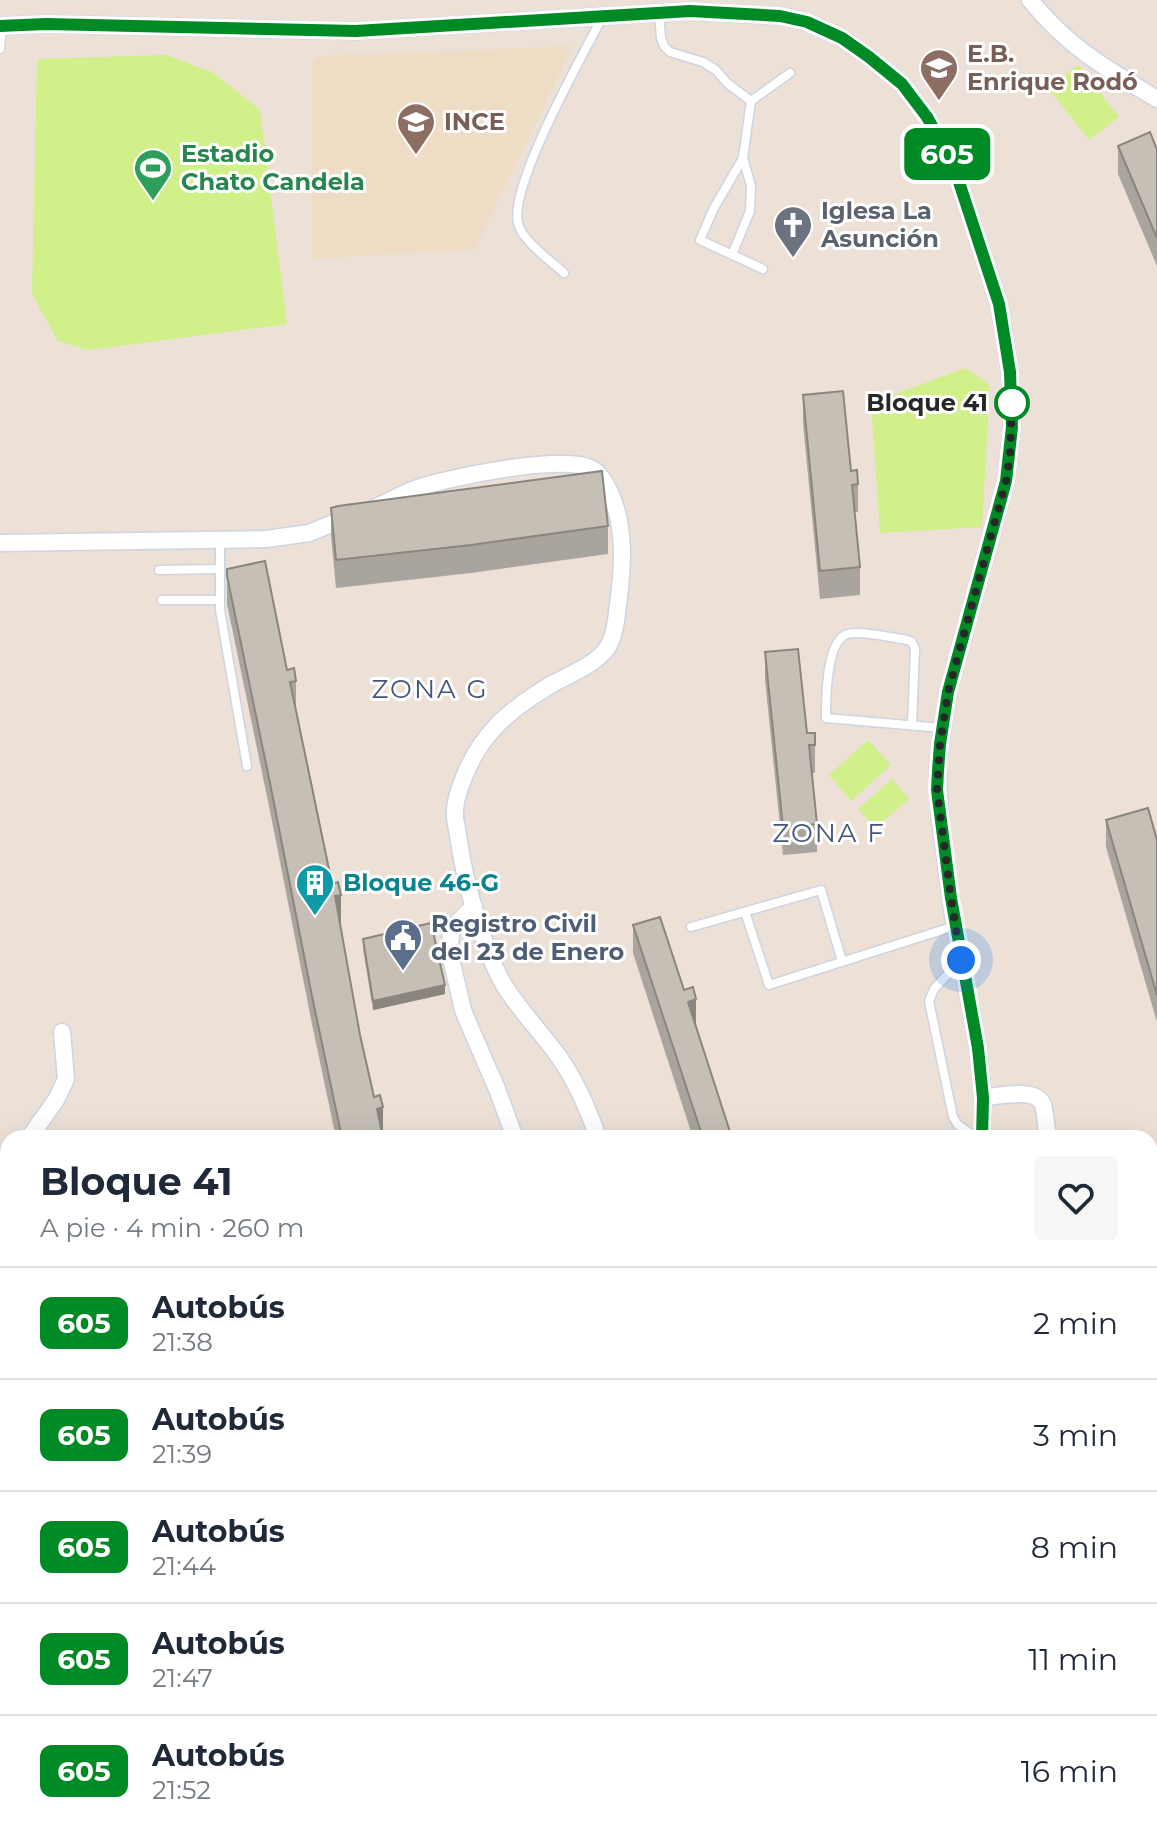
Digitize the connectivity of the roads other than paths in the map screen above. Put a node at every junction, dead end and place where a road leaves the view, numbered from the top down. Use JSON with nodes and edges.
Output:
{"nodes":[{"id":1,"x":1030,"y":0,"type":"edge"},
{"id":2,"x":659,"y":13,"type":"junction"},
{"id":3,"x":602,"y":17,"type":"junction"},
{"id":4,"x":1,"y":26,"type":"edge"},
{"id":5,"x":0,"y":49,"type":"edge"},
{"id":6,"x":790,"y":73,"type":"dead end"},
{"id":7,"x":1157,"y":99,"type":"edge"},
{"id":8,"x":751,"y":101,"type":"junction"},
{"id":9,"x":743,"y":158,"type":"junction"},
{"id":10,"x":732,"y":255,"type":"junction"},
{"id":11,"x":763,"y":269,"type":"dead end"},
{"id":12,"x":564,"y":273,"type":"dead end"},
{"id":13,"x":220,"y":540,"type":"junction"},
{"id":14,"x":0,"y":543,"type":"edge"},
{"id":15,"x":220,"y":569,"type":"junction"},
{"id":16,"x":159,"y":570,"type":"dead end"},
{"id":17,"x":162,"y":600,"type":"dead end"},
{"id":18,"x":220,"y":600,"type":"junction"},
{"id":19,"x":912,"y":725,"type":"junction"},
{"id":20,"x":942,"y":728,"type":"junction"},
{"id":21,"x":247,"y":766,"type":"dead end"},
{"id":22,"x":474,"y":906,"type":"junction"},
{"id":23,"x":745,"y":912,"type":"junction"},
{"id":24,"x":955,"y":926,"type":"junction"},
{"id":25,"x":691,"y":927,"type":"dead end"},
{"id":26,"x":961,"y":960,"type":"junction"},
{"id":27,"x":842,"y":961,"type":"junction"},
{"id":28,"x":62,"y":1032,"type":"dead end"},
{"id":29,"x":983,"y":1098,"type":"junction"},
{"id":30,"x":35,"y":1130,"type":"edge"},
{"id":31,"x":512,"y":1130,"type":"edge"},
{"id":32,"x":595,"y":1130,"type":"edge"},
{"id":33,"x":966,"y":1130,"type":"edge"},
{"id":34,"x":981,"y":1130,"type":"edge"},
{"id":35,"x":1047,"y":1130,"type":"edge"}],
"edges":[{"from":1,"to":7,"type":"street"},
{"from":2,"to":3,"type":"street"},
{"from":2,"to":8,"type":"lane"},
{"from":2,"to":20,"type":"street"},
{"from":3,"to":4,"type":"street"},
{"from":3,"to":12,"type":"lane"},
{"from":4,"to":5,"type":"lane"},
{"from":6,"to":8,"type":"lane"},
{"from":8,"to":9,"type":"lane"},
{"from":9,"to":10,"type":"lane"},
{"from":9,"to":10,"type":"lane"},
{"from":10,"to":11,"type":"lane"},
{"from":13,"to":14,"type":"street"},
{"from":13,"to":15,"type":"lane"},
{"from":13,"to":22,"type":"street"},
{"from":15,"to":16,"type":"lane"},
{"from":15,"to":18,"type":"lane"},
{"from":17,"to":18,"type":"lane"},
{"from":18,"to":21,"type":"lane"},
{"from":19,"to":19,"type":"lane"},
{"from":19,"to":20,"type":"lane"},
{"from":20,"to":24,"type":"street"},
{"from":22,"to":31,"type":"street"},
{"from":22,"to":32,"type":"street"},
{"from":23,"to":25,"type":"lane"},
{"from":23,"to":27,"type":"lane"},
{"from":23,"to":27,"type":"lane"},
{"from":24,"to":26,"type":"street"},
{"from":24,"to":27,"type":"lane"},
{"from":26,"to":29,"type":"street"},
{"from":26,"to":33,"type":"lane"},
{"from":28,"to":30,"type":"street"},
{"from":29,"to":34,"type":"street"},
{"from":29,"to":35,"type":"street"}]}
